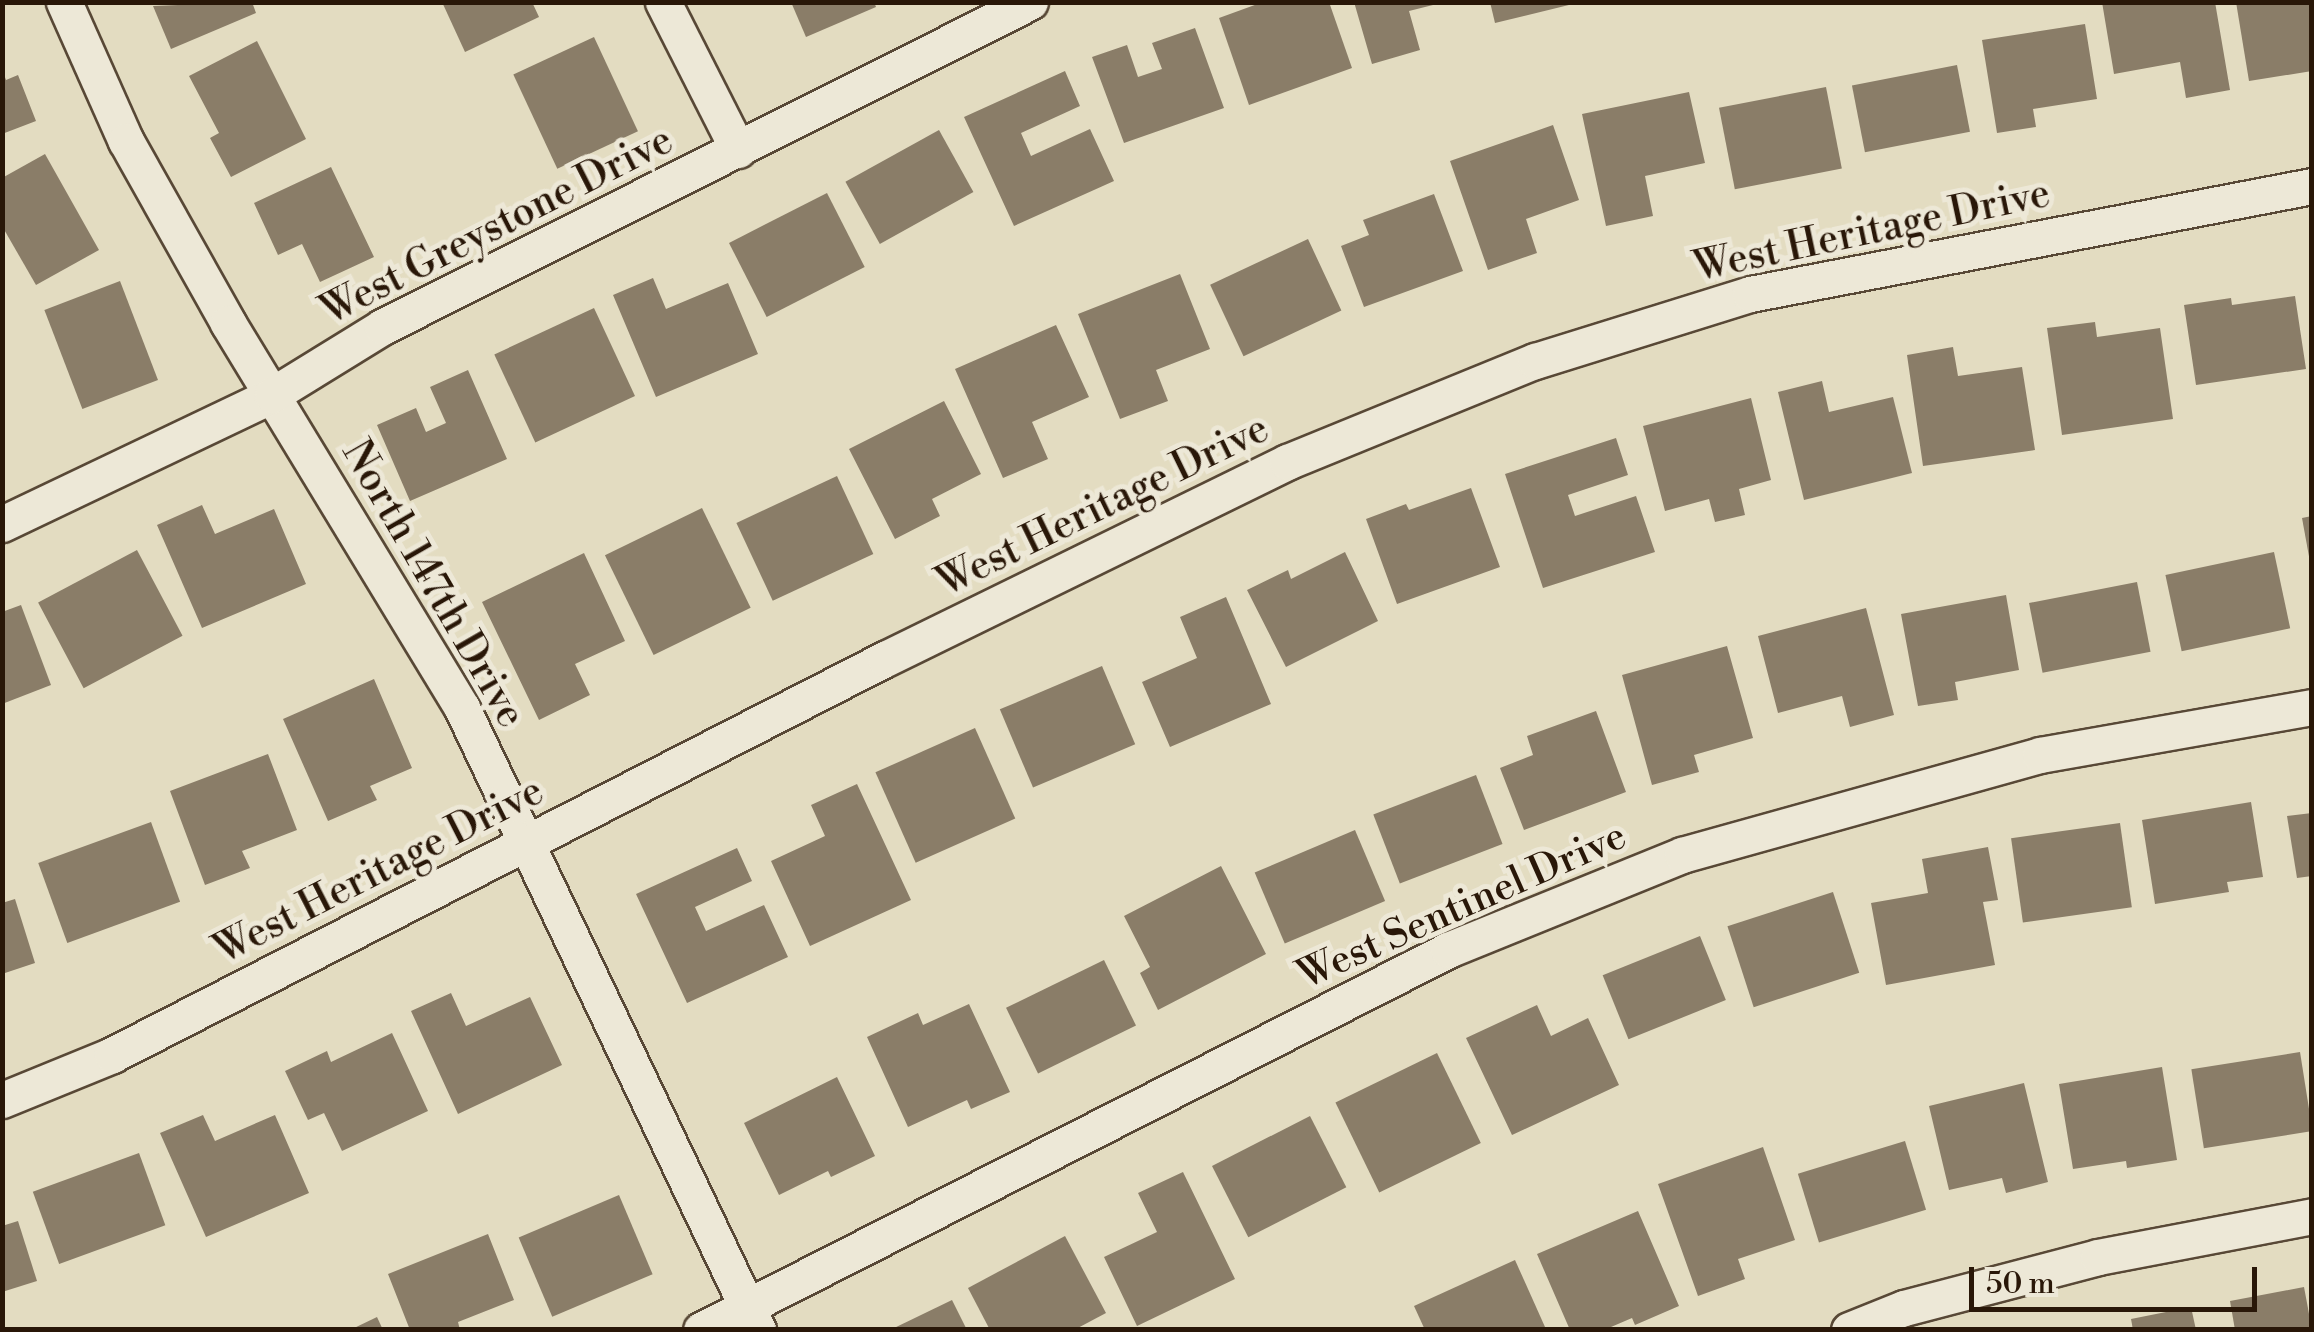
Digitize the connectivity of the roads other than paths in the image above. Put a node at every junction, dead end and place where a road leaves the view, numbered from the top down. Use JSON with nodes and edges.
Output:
{"nodes":[{"id":1,"x":64,"y":2,"type":"edge"},
{"id":2,"x":663,"y":2,"type":"edge"},
{"id":3,"x":1030,"y":2,"type":"edge"},
{"id":4,"x":738,"y":150,"type":"junction"},
{"id":5,"x":2312,"y":186,"type":"edge"},
{"id":6,"x":272,"y":396,"type":"junction"},
{"id":7,"x":2,"y":524,"type":"edge"},
{"id":8,"x":2312,"y":707,"type":"edge"},
{"id":9,"x":529,"y":843,"type":"junction"},
{"id":10,"x":2,"y":1100,"type":"edge"},
{"id":11,"x":2312,"y":1216,"type":"edge"},
{"id":12,"x":752,"y":1318,"type":"edge"},
{"id":13,"x":701,"y":1330,"type":"edge"},
{"id":14,"x":1849,"y":1330,"type":"edge"}],
"edges":[{"from":1,"to":6,"type":"street","name":"North 147th Drive"},
{"from":2,"to":4,"type":"street"},
{"from":3,"to":4,"type":"street","name":"West Greystone Drive"},
{"from":4,"to":6,"type":"street","name":"West Greystone Drive"},
{"from":5,"to":9,"type":"street","name":"West Heritage Drive"},
{"from":6,"to":7,"type":"street","name":"West Greystone Drive"},
{"from":6,"to":9,"type":"street","name":"North 147th Drive"},
{"from":8,"to":12,"type":"street","name":"West Sentinel Drive"},
{"from":9,"to":10,"type":"street","name":"West Heritage Drive"},
{"from":9,"to":12,"type":"street","name":"North 147th Drive"},
{"from":11,"to":14,"type":"street"},
{"from":12,"to":13,"type":"street","name":"West Sentinel Drive"}]}
